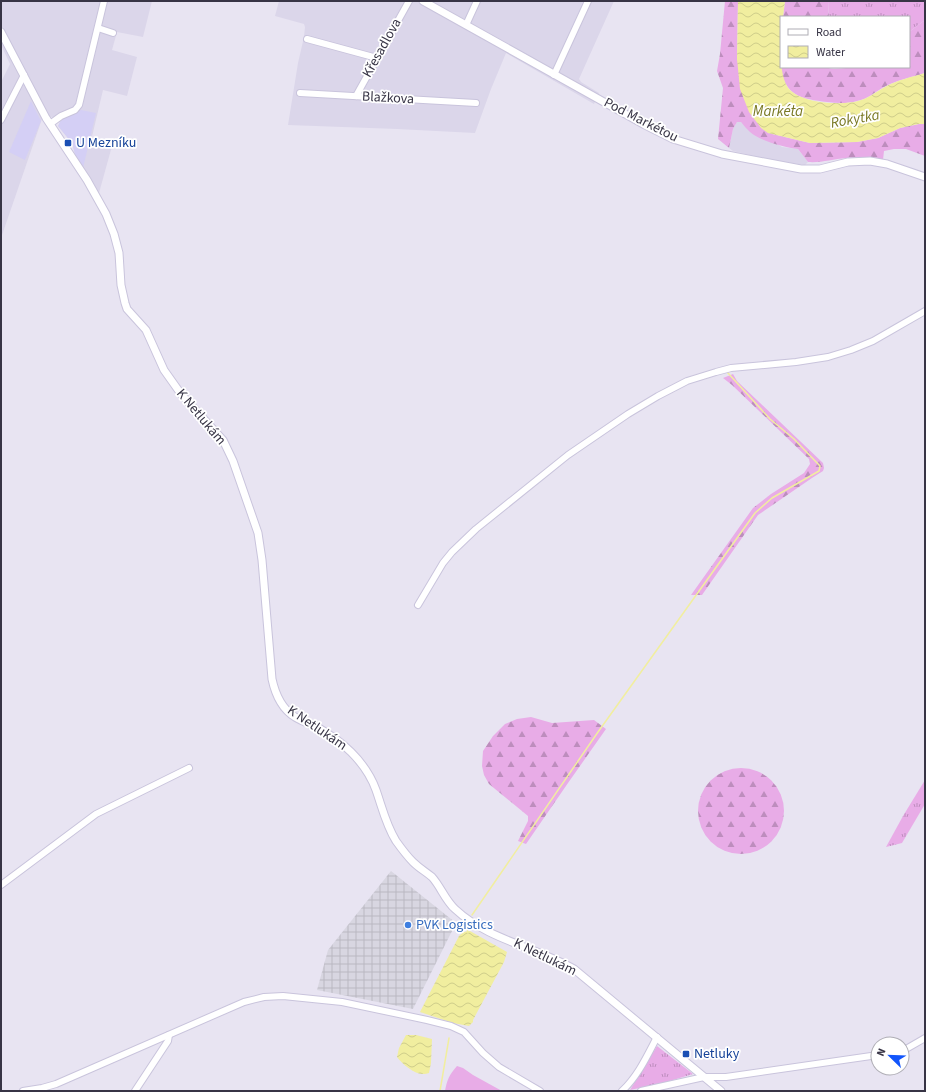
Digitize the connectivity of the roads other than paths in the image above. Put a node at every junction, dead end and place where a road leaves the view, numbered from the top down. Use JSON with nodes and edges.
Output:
{"nodes":[{"id":1,"x":104,"y":1,"type":"edge"},
{"id":2,"x":409,"y":1,"type":"edge"},
{"id":3,"x":423,"y":1,"type":"edge"},
{"id":4,"x":477,"y":1,"type":"edge"},
{"id":5,"x":588,"y":1,"type":"edge"},
{"id":6,"x":466,"y":25,"type":"junction"},
{"id":7,"x":98,"y":28,"type":"junction"},
{"id":8,"x":1,"y":32,"type":"edge"},
{"id":9,"x":113,"y":33,"type":"dead end"},
{"id":10,"x":307,"y":39,"type":"dead end"},
{"id":11,"x":377,"y":58,"type":"junction"},
{"id":12,"x":24,"y":75,"type":"junction"},
{"id":13,"x":554,"y":75,"type":"junction"},
{"id":14,"x":300,"y":93,"type":"dead end"},
{"id":15,"x":356,"y":96,"type":"junction"},
{"id":16,"x":476,"y":103,"type":"dead end"},
{"id":17,"x":1,"y":120,"type":"edge"},
{"id":18,"x":50,"y":124,"type":"junction"},
{"id":19,"x":925,"y":177,"type":"edge"},
{"id":20,"x":925,"y":311,"type":"edge"},
{"id":21,"x":418,"y":605,"type":"dead end"},
{"id":22,"x":189,"y":768,"type":"dead end"},
{"id":23,"x":1,"y":885,"type":"edge"},
{"id":24,"x":168,"y":1035,"type":"junction"},
{"id":25,"x":656,"y":1037,"type":"junction"},
{"id":26,"x":925,"y":1038,"type":"edge"},
{"id":27,"x":910,"y":1047,"type":"edge"},
{"id":28,"x":870,"y":1056,"type":"edge"},
{"id":29,"x":704,"y":1077,"type":"junction"},
{"id":30,"x":23,"y":1091,"type":"edge"},
{"id":31,"x":135,"y":1091,"type":"edge"},
{"id":32,"x":540,"y":1091,"type":"edge"},
{"id":33,"x":622,"y":1091,"type":"edge"},
{"id":34,"x":641,"y":1091,"type":"edge"},
{"id":35,"x":721,"y":1091,"type":"edge"}],
"edges":[{"from":1,"to":7,"type":"street"},
{"from":2,"to":11,"type":"street","name":"Křesadlova"},
{"from":3,"to":6,"type":"street","name":"Pod Markétou"},
{"from":4,"to":6,"type":"street"},
{"from":5,"to":13,"type":"street"},
{"from":6,"to":13,"type":"street","name":"Pod Markétou"},
{"from":7,"to":9,"type":"street"},
{"from":7,"to":18,"type":"street"},
{"from":8,"to":12,"type":"street"},
{"from":10,"to":11,"type":"street"},
{"from":11,"to":15,"type":"street","name":"Křesadlova"},
{"from":12,"to":17,"type":"street"},
{"from":12,"to":18,"type":"street"},
{"from":13,"to":19,"type":"street","name":"Pod Markétou"},
{"from":14,"to":15,"type":"street","name":"Blažkova"},
{"from":15,"to":16,"type":"street","name":"Blažkova"},
{"from":18,"to":25,"type":"street","name":"K Netlukám"},
{"from":20,"to":21,"type":"street"},
{"from":22,"to":23,"type":"street"},
{"from":24,"to":30,"type":"street"},
{"from":24,"to":31,"type":"street"},
{"from":24,"to":32,"type":"street"},
{"from":25,"to":29,"type":"street","name":"K Netlukám"},
{"from":25,"to":33,"type":"street"},
{"from":26,"to":27,"type":"street"},
{"from":28,"to":29,"type":"street"},
{"from":29,"to":34,"type":"street"},
{"from":29,"to":35,"type":"street","name":"K Netlukám"}]}
